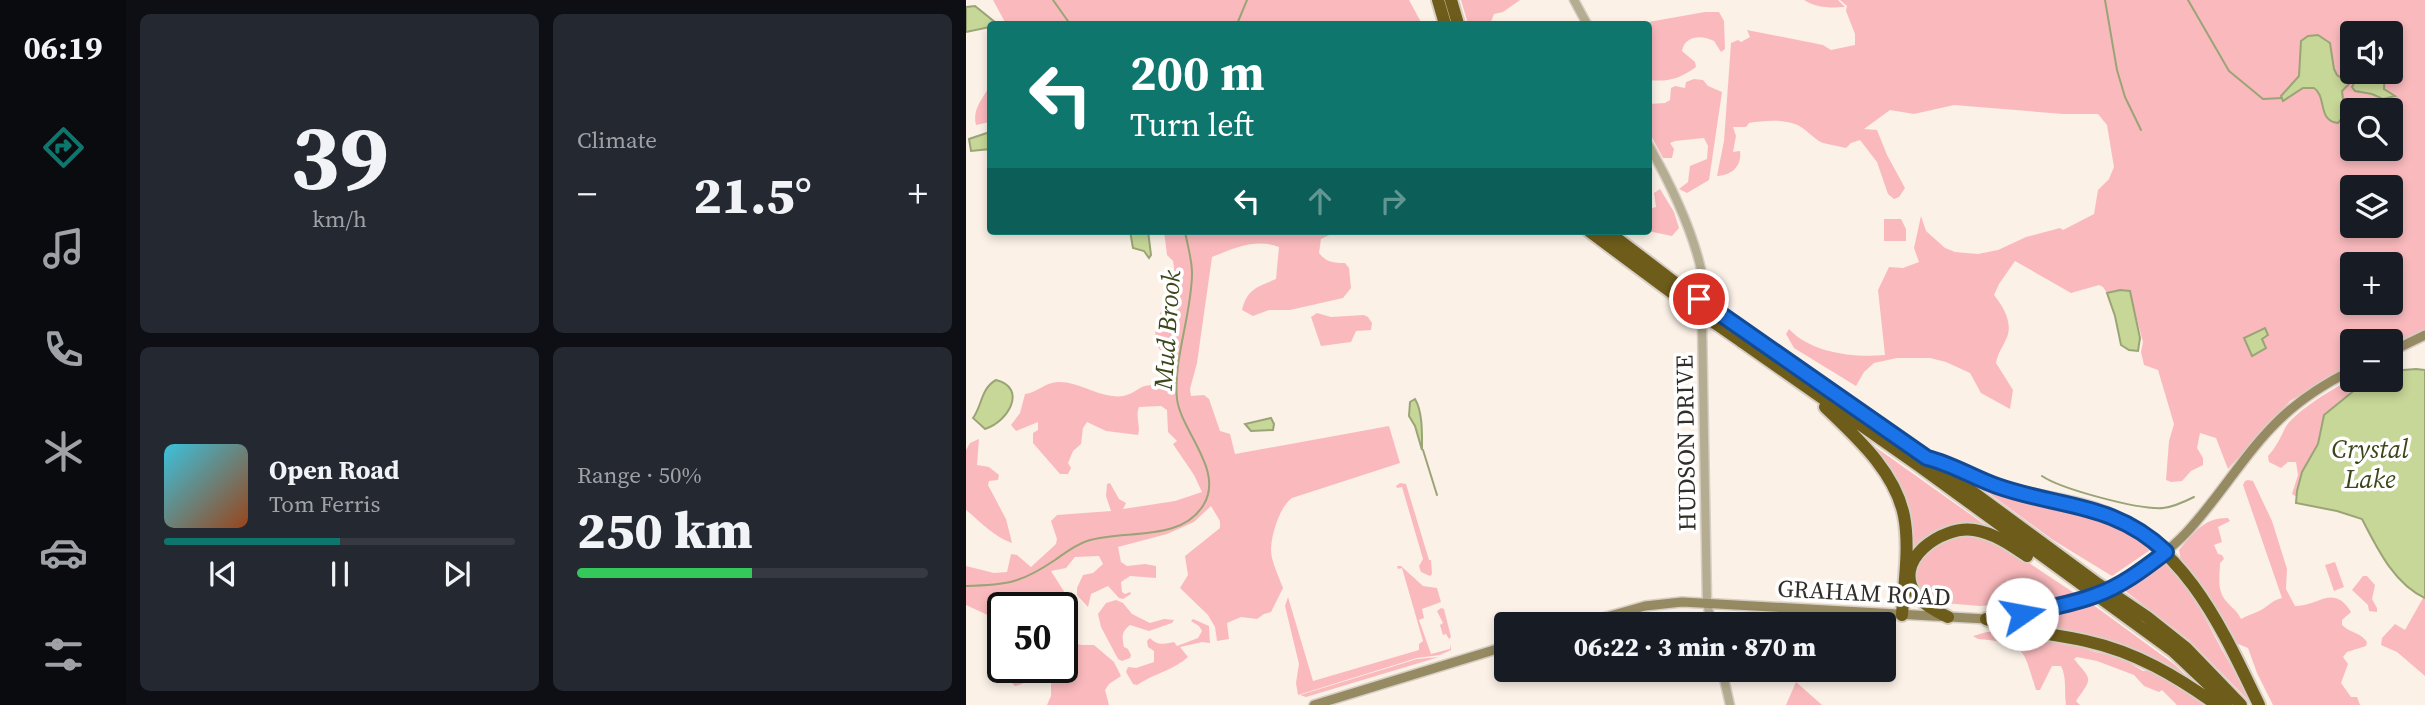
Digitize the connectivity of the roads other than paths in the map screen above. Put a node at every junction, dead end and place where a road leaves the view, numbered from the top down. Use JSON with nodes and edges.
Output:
{"nodes":[{"id":1,"x":1438,"y":0,"type":"edge"},
{"id":2,"x":1451,"y":0,"type":"edge"},
{"id":3,"x":1574,"y":0,"type":"edge"},
{"id":4,"x":1444,"y":21,"type":"edge"},
{"id":5,"x":1457,"y":21,"type":"edge"},
{"id":6,"x":1585,"y":21,"type":"edge"},
{"id":7,"x":1652,"y":152,"type":"edge"},
{"id":8,"x":1595,"y":235,"type":"edge"},
{"id":9,"x":1612,"y":235,"type":"edge"},
{"id":10,"x":1678,"y":291,"type":"junction"},
{"id":11,"x":1741,"y":334,"type":"junction"},
{"id":12,"x":2425,"y":335,"type":"edge"},
{"id":13,"x":2403,"y":346,"type":"edge"},
{"id":14,"x":2340,"y":377,"type":"edge"},
{"id":15,"x":1797,"y":380,"type":"junction"},
{"id":16,"x":1927,"y":458,"type":"junction"},
{"id":17,"x":2166,"y":552,"type":"junction"},
{"id":18,"x":2093,"y":594,"type":"junction"},
{"id":19,"x":1707,"y":603,"type":"junction"},
{"id":20,"x":1624,"y":612,"type":"edge"},
{"id":21,"x":1709,"y":612,"type":"edge"},
{"id":22,"x":1902,"y":615,"type":"junction"},
{"id":23,"x":1948,"y":617,"type":"junction"},
{"id":24,"x":1986,"y":619,"type":"junction"},
{"id":25,"x":1494,"y":650,"type":"edge"},
{"id":26,"x":1725,"y":682,"type":"edge"},
{"id":27,"x":1314,"y":705,"type":"edge"},
{"id":28,"x":1730,"y":705,"type":"edge"},
{"id":29,"x":2217,"y":705,"type":"edge"},
{"id":30,"x":2226,"y":705,"type":"edge"},
{"id":31,"x":2241,"y":705,"type":"edge"},
{"id":32,"x":2259,"y":705,"type":"edge"}],
"edges":[{"from":1,"to":4,"type":"highway"},
{"from":2,"to":5,"type":"highway"},
{"from":3,"to":6,"type":"street"},
{"from":7,"to":19,"type":"street","name":"HUDSON DRIVE"},
{"from":8,"to":10,"type":"highway"},
{"from":9,"to":10,"type":"highway"},
{"from":10,"to":11,"type":"highway","bridge":true},
{"from":11,"to":15,"type":"highway"},
{"from":11,"to":16,"type":"highway"},
{"from":12,"to":13,"type":"main road"},
{"from":14,"to":17,"type":"main road","name":"GRAHAM ROAD"},
{"from":15,"to":18,"type":"highway"},
{"from":15,"to":22,"type":"highway"},
{"from":16,"to":17,"type":"highway"},
{"from":16,"to":31,"type":"highway"},
{"from":17,"to":24,"type":"main road","name":"GRAHAM ROAD","bridge":true},
{"from":17,"to":32,"type":"highway"},
{"from":18,"to":23,"type":"highway"},
{"from":18,"to":30,"type":"highway"},
{"from":19,"to":20,"type":"main road","name":"GRAHAM ROAD"},
{"from":19,"to":21,"type":"street","name":"HUDSON DRIVE"},
{"from":19,"to":22,"type":"main road","name":"GRAHAM ROAD"},
{"from":22,"to":23,"type":"main road","name":"GRAHAM ROAD"},
{"from":23,"to":24,"type":"main road","name":"GRAHAM ROAD"},
{"from":24,"to":29,"type":"highway"},
{"from":25,"to":27,"type":"main road"},
{"from":26,"to":28,"type":"street"}]}
